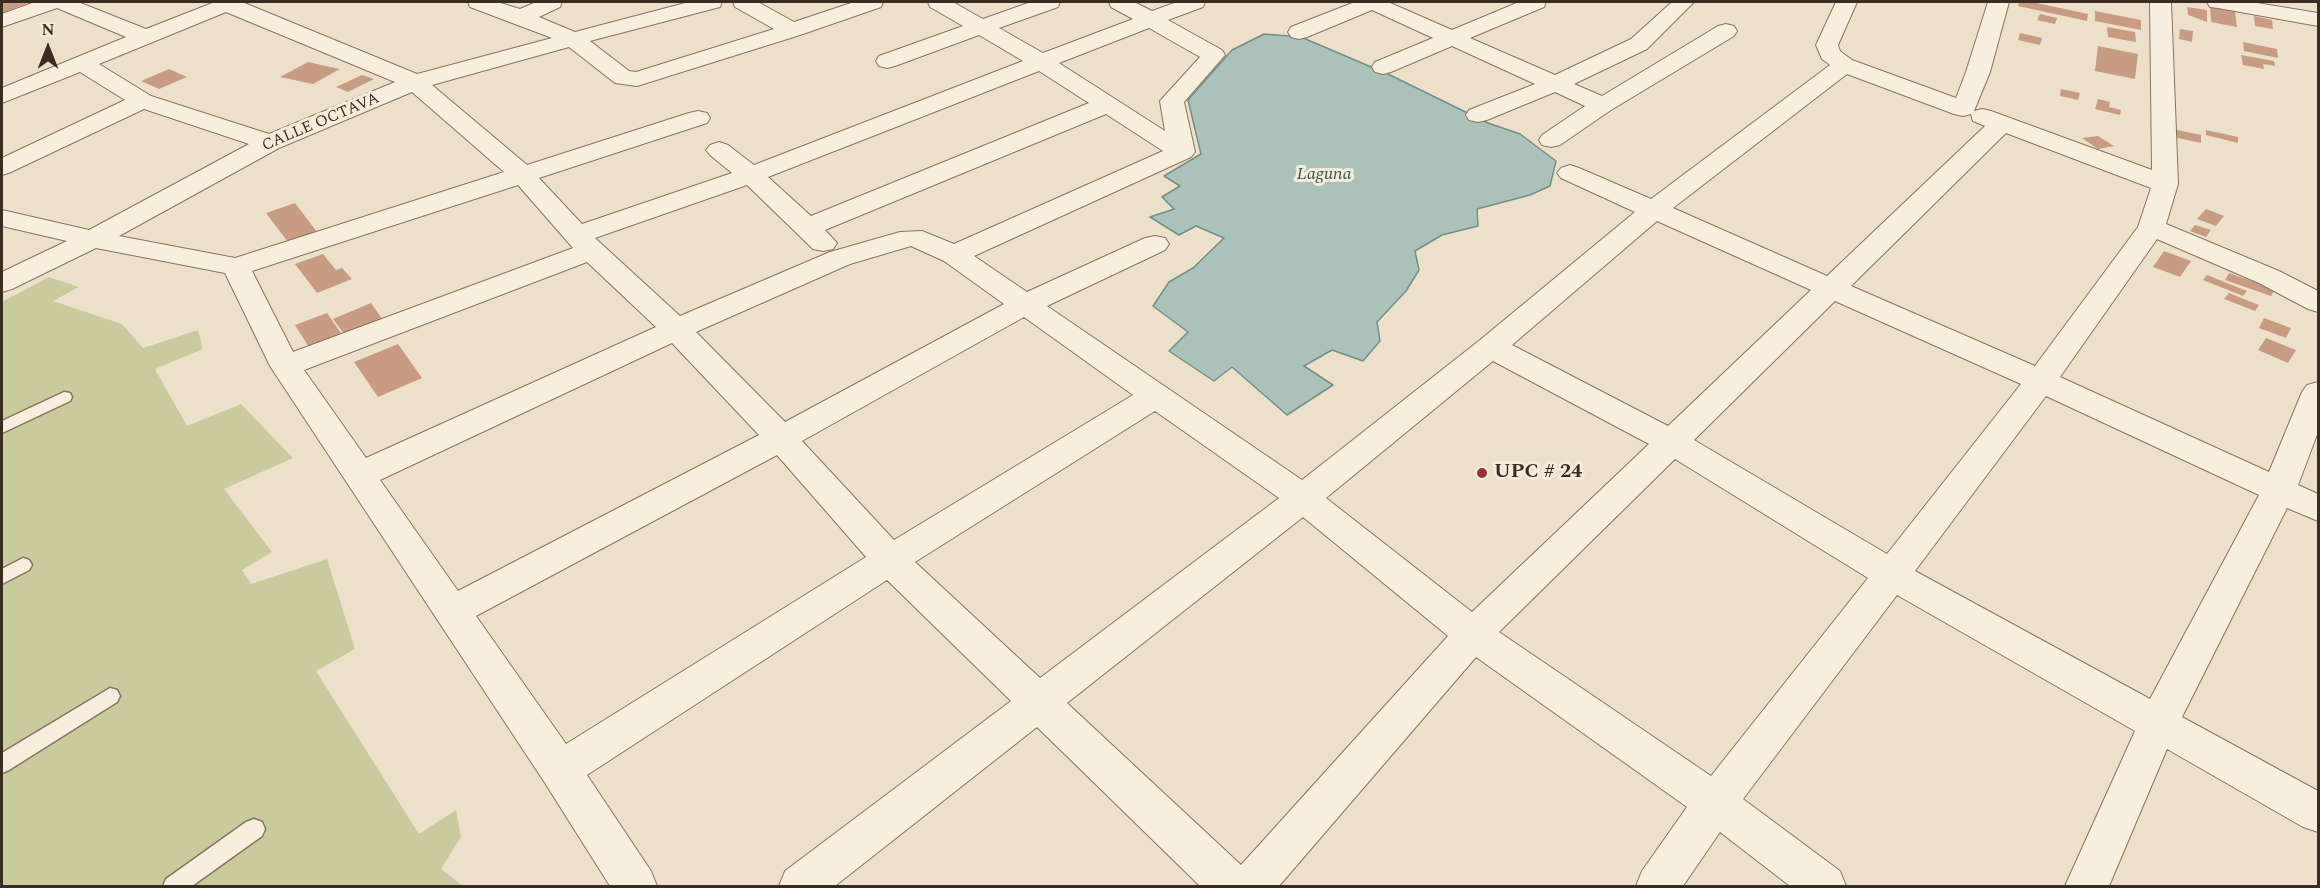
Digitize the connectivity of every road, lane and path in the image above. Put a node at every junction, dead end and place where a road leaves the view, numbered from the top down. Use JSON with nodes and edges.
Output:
{"nodes":[{"id":1,"x":53,"y":2,"type":"edge"},
{"id":2,"x":61,"y":2,"type":"edge"},
{"id":3,"x":478,"y":2,"type":"edge"},
{"id":4,"x":552,"y":2,"type":"edge"},
{"id":5,"x":712,"y":2,"type":"edge"},
{"id":6,"x":743,"y":2,"type":"edge"},
{"id":7,"x":873,"y":2,"type":"edge"},
{"id":8,"x":938,"y":2,"type":"edge"},
{"id":9,"x":1050,"y":2,"type":"edge"},
{"id":10,"x":1119,"y":2,"type":"edge"},
{"id":11,"x":1195,"y":2,"type":"edge"},
{"id":12,"x":1372,"y":2,"type":"edge"},
{"id":13,"x":1536,"y":2,"type":"edge"},
{"id":14,"x":1846,"y":2,"type":"edge"},
{"id":15,"x":1999,"y":2,"type":"edge"},
{"id":16,"x":2161,"y":2,"type":"edge"},
{"id":17,"x":2218,"y":2,"type":"edge"},
{"id":18,"x":228,"y":3,"type":"edge"},
{"id":19,"x":1676,"y":4,"type":"edge"},
{"id":20,"x":521,"y":16,"type":"junction"},
{"id":21,"x":1150,"y":18,"type":"junction"},
{"id":22,"x":2319,"y":20,"type":"edge"},
{"id":23,"x":2,"y":21,"type":"edge"},
{"id":24,"x":979,"y":27,"type":"junction"},
{"id":25,"x":792,"y":30,"type":"junction"},
{"id":26,"x":1726,"y":31,"type":"dead end"},
{"id":27,"x":1299,"y":32,"type":"dead end"},
{"id":28,"x":145,"y":37,"type":"junction"},
{"id":29,"x":1451,"y":38,"type":"junction"},
{"id":30,"x":573,"y":39,"type":"junction"},
{"id":31,"x":887,"y":61,"type":"dead end"},
{"id":32,"x":1040,"y":61,"type":"junction"},
{"id":33,"x":81,"y":63,"type":"junction"},
{"id":34,"x":1844,"y":65,"type":"junction"},
{"id":35,"x":1383,"y":67,"type":"dead end"},
{"id":36,"x":415,"y":82,"type":"junction"},
{"id":37,"x":1555,"y":84,"type":"junction"},
{"id":38,"x":2,"y":96,"type":"edge"},
{"id":39,"x":143,"y":101,"type":"junction"},
{"id":40,"x":1106,"y":105,"type":"junction"},
{"id":41,"x":1603,"y":105,"type":"junction"},
{"id":42,"x":1963,"y":109,"type":"junction"},
{"id":43,"x":1478,"y":115,"type":"dead end"},
{"id":44,"x":698,"y":118,"type":"dead end"},
{"id":45,"x":2001,"y":124,"type":"junction"},
{"id":46,"x":1551,"y":140,"type":"dead end"},
{"id":47,"x":270,"y":143,"type":"junction"},
{"id":48,"x":719,"y":150,"type":"dead end"},
{"id":49,"x":1182,"y":152,"type":"junction"},
{"id":50,"x":2,"y":167,"type":"edge"},
{"id":51,"x":1570,"y":173,"type":"dead end"},
{"id":52,"x":523,"y":175,"type":"junction"},
{"id":53,"x":751,"y":175,"type":"junction"},
{"id":54,"x":2165,"y":184,"type":"junction"},
{"id":55,"x":1655,"y":209,"type":"junction"},
{"id":56,"x":2,"y":218,"type":"edge"},
{"id":57,"x":806,"y":228,"type":"junction"},
{"id":58,"x":2151,"y":228,"type":"junction"},
{"id":59,"x":93,"y":239,"type":"junction"},
{"id":60,"x":584,"y":243,"type":"junction"},
{"id":61,"x":1155,"y":244,"type":"dead end"},
{"id":62,"x":954,"y":255,"type":"junction"},
{"id":63,"x":840,"y":258,"type":"junction"},
{"id":64,"x":236,"y":267,"type":"junction"},
{"id":65,"x":2,"y":283,"type":"edge"},
{"id":66,"x":1831,"y":288,"type":"junction"},
{"id":67,"x":2316,"y":299,"type":"edge"},
{"id":68,"x":1024,"y":305,"type":"junction"},
{"id":69,"x":676,"y":329,"type":"junction"},
{"id":70,"x":1491,"y":347,"type":"junction"},
{"id":71,"x":285,"y":366,"type":"junction"},
{"id":72,"x":2041,"y":381,"type":"junction"},
{"id":73,"x":2319,"y":392,"type":"edge"},
{"id":74,"x":1154,"y":397,"type":"junction"},
{"id":75,"x":64,"y":398,"type":"dead end"},
{"id":76,"x":2,"y":428,"type":"edge"},
{"id":77,"x":781,"y":438,"type":"junction"},
{"id":78,"x":1673,"y":443,"type":"junction"},
{"id":79,"x":360,"y":475,"type":"junction"},
{"id":80,"x":2280,"y":490,"type":"junction"},
{"id":81,"x":1303,"y":498,"type":"junction"},
{"id":82,"x":2319,"y":508,"type":"edge"},
{"id":83,"x":890,"y":560,"type":"junction"},
{"id":84,"x":23,"y":565,"type":"dead end"},
{"id":85,"x":1892,"y":574,"type":"junction"},
{"id":86,"x":2,"y":577,"type":"edge"},
{"id":87,"x":452,"y":611,"type":"junction"},
{"id":88,"x":1473,"y":634,"type":"junction"},
{"id":89,"x":110,"y":696,"type":"dead end"},
{"id":90,"x":1041,"y":703,"type":"junction"},
{"id":91,"x":2158,"y":724,"type":"junction"},
{"id":92,"x":2,"y":764,"type":"edge"},
{"id":93,"x":560,"y":770,"type":"junction"},
{"id":94,"x":1715,"y":803,"type":"junction"},
{"id":95,"x":2319,"y":813,"type":"edge"},
{"id":96,"x":254,"y":829,"type":"dead end"},
{"id":97,"x":174,"y":886,"type":"edge"},
{"id":98,"x":634,"y":886,"type":"edge"},
{"id":99,"x":801,"y":886,"type":"edge"},
{"id":100,"x":1231,"y":886,"type":"edge"},
{"id":101,"x":1251,"y":886,"type":"edge"},
{"id":102,"x":1658,"y":886,"type":"edge"},
{"id":103,"x":1824,"y":886,"type":"edge"},
{"id":104,"x":2087,"y":886,"type":"edge"}],
"edges":[{"from":1,"to":23,"type":"street"},
{"from":2,"to":28,"type":"street"},
{"from":3,"to":20,"type":"street"},
{"from":4,"to":20,"type":"street"},
{"from":5,"to":30,"type":"street","name":"CALLE OCTAVA"},
{"from":6,"to":25,"type":"street"},
{"from":7,"to":25,"type":"street"},
{"from":8,"to":24,"type":"street"},
{"from":9,"to":24,"type":"street"},
{"from":10,"to":21,"type":"street"},
{"from":11,"to":21,"type":"street"},
{"from":12,"to":27,"type":"street"},
{"from":12,"to":29,"type":"street"},
{"from":13,"to":29,"type":"street"},
{"from":14,"to":34,"type":"street"},
{"from":15,"to":42,"type":"street"},
{"from":16,"to":54,"type":"street"},
{"from":17,"to":22,"type":"street"},
{"from":18,"to":28,"type":"street"},
{"from":18,"to":36,"type":"street"},
{"from":19,"to":37,"type":"street"},
{"from":20,"to":30,"type":"street"},
{"from":21,"to":32,"type":"street"},
{"from":21,"to":49,"type":"street"},
{"from":24,"to":31,"type":"street"},
{"from":24,"to":32,"type":"street"},
{"from":25,"to":30,"type":"street"},
{"from":26,"to":41,"type":"street"},
{"from":28,"to":33,"type":"street"},
{"from":29,"to":35,"type":"street"},
{"from":29,"to":37,"type":"street"},
{"from":30,"to":36,"type":"street","name":"CALLE OCTAVA"},
{"from":32,"to":40,"type":"street"},
{"from":32,"to":53,"type":"street"},
{"from":33,"to":38,"type":"street"},
{"from":33,"to":39,"type":"street"},
{"from":34,"to":42,"type":"street"},
{"from":34,"to":55,"type":"street"},
{"from":36,"to":47,"type":"street","name":"CALLE OCTAVA"},
{"from":36,"to":52,"type":"street"},
{"from":37,"to":41,"type":"street"},
{"from":37,"to":43,"type":"street"},
{"from":39,"to":47,"type":"street"},
{"from":39,"to":50,"type":"street"},
{"from":40,"to":49,"type":"street"},
{"from":40,"to":57,"type":"street"},
{"from":41,"to":46,"type":"street"},
{"from":42,"to":45,"type":"street"},
{"from":44,"to":52,"type":"street"},
{"from":45,"to":54,"type":"street"},
{"from":45,"to":66,"type":"street"},
{"from":47,"to":59,"type":"street","name":"CALLE OCTAVA"},
{"from":48,"to":53,"type":"street"},
{"from":49,"to":62,"type":"street"},
{"from":51,"to":55,"type":"street"},
{"from":52,"to":60,"type":"street"},
{"from":52,"to":64,"type":"street"},
{"from":53,"to":57,"type":"street"},
{"from":53,"to":60,"type":"street"},
{"from":54,"to":58,"type":"street"},
{"from":55,"to":66,"type":"street"},
{"from":55,"to":70,"type":"street"},
{"from":56,"to":59,"type":"street"},
{"from":57,"to":63,"type":"street"},
{"from":58,"to":67,"type":"street"},
{"from":58,"to":72,"type":"street"},
{"from":59,"to":64,"type":"street"},
{"from":59,"to":65,"type":"street","name":"CALLE OCTAVA"},
{"from":60,"to":69,"type":"street"},
{"from":60,"to":71,"type":"street"},
{"from":61,"to":68,"type":"street"},
{"from":62,"to":63,"type":"street"},
{"from":62,"to":68,"type":"street"},
{"from":63,"to":69,"type":"street"},
{"from":64,"to":71,"type":"street"},
{"from":66,"to":72,"type":"street"},
{"from":66,"to":78,"type":"street"},
{"from":68,"to":74,"type":"street"},
{"from":68,"to":77,"type":"street"},
{"from":69,"to":77,"type":"street"},
{"from":69,"to":79,"type":"street"},
{"from":70,"to":78,"type":"street"},
{"from":70,"to":81,"type":"street"},
{"from":71,"to":79,"type":"street"},
{"from":72,"to":80,"type":"street"},
{"from":72,"to":85,"type":"street"},
{"from":73,"to":80,"type":"street"},
{"from":74,"to":81,"type":"street"},
{"from":74,"to":83,"type":"street"},
{"from":75,"to":76,"type":"lane"},
{"from":77,"to":83,"type":"street"},
{"from":77,"to":87,"type":"street"},
{"from":78,"to":85,"type":"street"},
{"from":78,"to":88,"type":"street"},
{"from":79,"to":87,"type":"street"},
{"from":80,"to":82,"type":"street"},
{"from":80,"to":91,"type":"street"},
{"from":81,"to":88,"type":"street"},
{"from":81,"to":90,"type":"street"},
{"from":83,"to":90,"type":"street"},
{"from":83,"to":93,"type":"street"},
{"from":84,"to":86,"type":"lane"},
{"from":85,"to":91,"type":"street"},
{"from":85,"to":94,"type":"street"},
{"from":87,"to":93,"type":"street"},
{"from":88,"to":94,"type":"street"},
{"from":88,"to":101,"type":"street"},
{"from":89,"to":92,"type":"lane"},
{"from":90,"to":99,"type":"street"},
{"from":90,"to":100,"type":"street"},
{"from":91,"to":95,"type":"street"},
{"from":91,"to":104,"type":"street"},
{"from":93,"to":98,"type":"street"},
{"from":94,"to":102,"type":"street"},
{"from":94,"to":103,"type":"street"},
{"from":96,"to":97,"type":"lane"}]}
